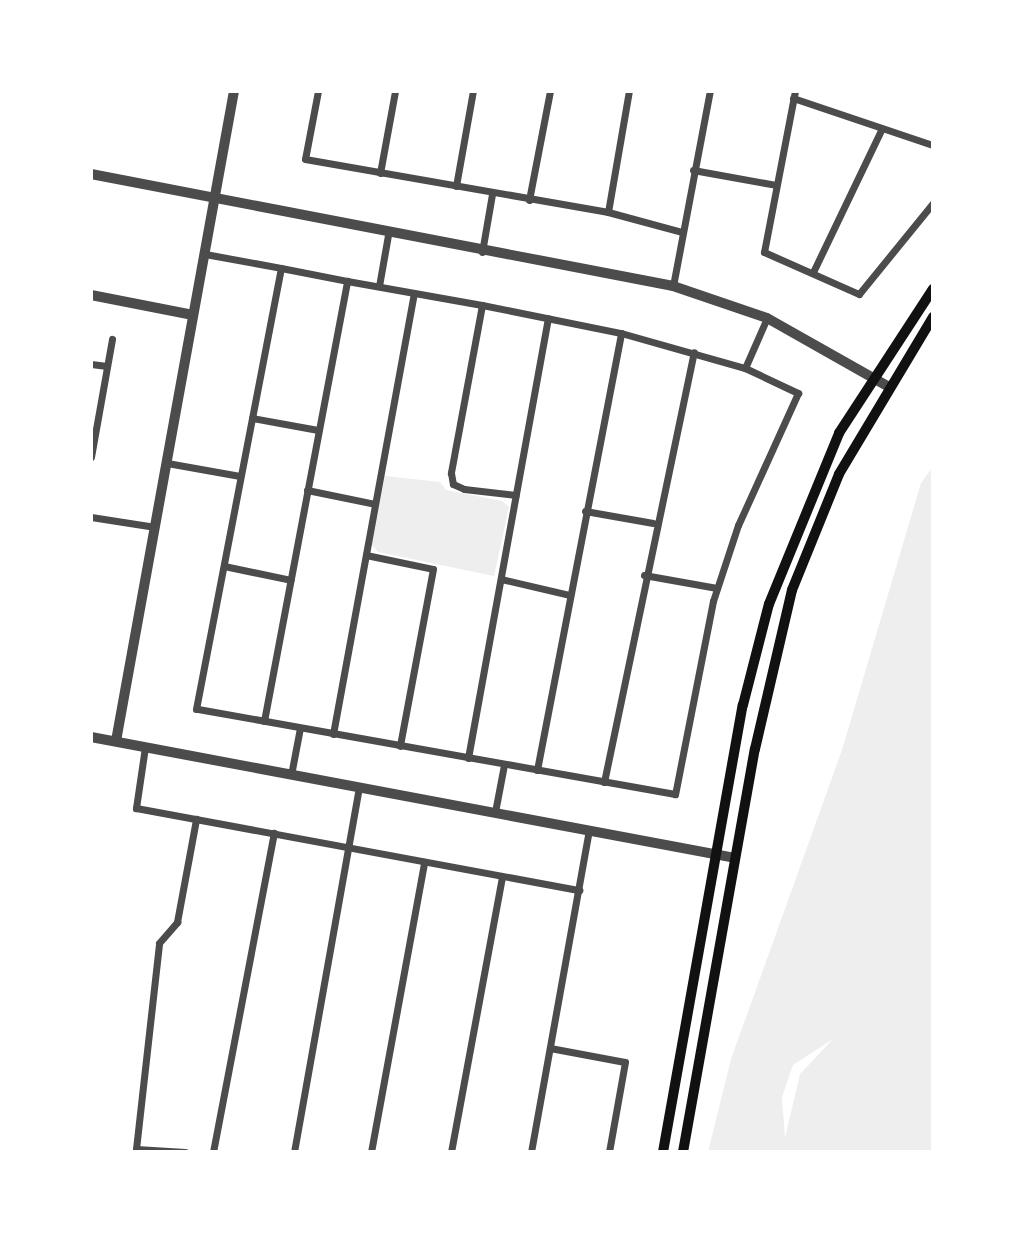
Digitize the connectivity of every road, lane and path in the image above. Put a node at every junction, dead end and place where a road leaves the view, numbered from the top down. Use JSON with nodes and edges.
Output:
{"nodes":[{"id":1,"x":234,"y":91,"type":"edge"},
{"id":2,"x":318,"y":91,"type":"edge"},
{"id":3,"x":395,"y":91,"type":"edge"},
{"id":4,"x":473,"y":91,"type":"edge"},
{"id":5,"x":550,"y":91,"type":"edge"},
{"id":6,"x":629,"y":91,"type":"edge"},
{"id":7,"x":710,"y":91,"type":"edge"},
{"id":8,"x":794,"y":94,"type":"edge"},
{"id":9,"x":882,"y":128,"type":"junction"},
{"id":10,"x":933,"y":145,"type":"edge"},
{"id":11,"x":693,"y":170,"type":"junction"},
{"id":12,"x":380,"y":173,"type":"junction"},
{"id":13,"x":91,"y":174,"type":"edge"},
{"id":14,"x":776,"y":185,"type":"junction"},
{"id":15,"x":456,"y":186,"type":"junction"},
{"id":16,"x":492,"y":194,"type":"junction"},
{"id":17,"x":529,"y":200,"type":"junction"},
{"id":18,"x":215,"y":202,"type":"junction"},
{"id":19,"x":933,"y":203,"type":"edge"},
{"id":20,"x":608,"y":212,"type":"junction"},
{"id":21,"x":682,"y":232,"type":"junction"},
{"id":22,"x":388,"y":235,"type":"junction"},
{"id":23,"x":482,"y":252,"type":"junction"},
{"id":24,"x":205,"y":254,"type":"junction"},
{"id":25,"x":281,"y":268,"type":"junction"},
{"id":26,"x":814,"y":270,"type":"junction"},
{"id":27,"x":346,"y":281,"type":"junction"},
{"id":28,"x":379,"y":286,"type":"junction"},
{"id":29,"x":673,"y":286,"type":"junction"},
{"id":30,"x":933,"y":289,"type":"edge"},
{"id":31,"x":414,"y":293,"type":"junction"},
{"id":32,"x":91,"y":295,"type":"edge"},
{"id":33,"x":482,"y":305,"type":"junction"},
{"id":34,"x":193,"y":315,"type":"junction"},
{"id":35,"x":933,"y":317,"type":"edge"},
{"id":36,"x":548,"y":318,"type":"junction"},
{"id":37,"x":767,"y":318,"type":"junction"},
{"id":38,"x":621,"y":332,"type":"junction"},
{"id":39,"x":112,"y":339,"type":"dead end"},
{"id":40,"x":694,"y":352,"type":"junction"},
{"id":41,"x":91,"y":364,"type":"edge"},
{"id":42,"x":107,"y":366,"type":"junction"},
{"id":43,"x":745,"y":368,"type":"junction"},
{"id":44,"x":871,"y":376,"type":"junction"},
{"id":45,"x":887,"y":386,"type":"junction"},
{"id":46,"x":252,"y":418,"type":"junction"},
{"id":47,"x":318,"y":430,"type":"junction"},
{"id":48,"x":91,"y":457,"type":"edge"},
{"id":49,"x":167,"y":463,"type":"junction"},
{"id":50,"x":240,"y":476,"type":"junction"},
{"id":51,"x":307,"y":491,"type":"junction"},
{"id":52,"x":516,"y":495,"type":"junction"},
{"id":53,"x":375,"y":503,"type":"junction"},
{"id":54,"x":586,"y":510,"type":"junction"},
{"id":55,"x":91,"y":517,"type":"edge"},
{"id":56,"x":653,"y":523,"type":"junction"},
{"id":57,"x":155,"y":527,"type":"junction"},
{"id":58,"x":366,"y":555,"type":"junction"},
{"id":59,"x":224,"y":566,"type":"junction"},
{"id":60,"x":644,"y":575,"type":"junction"},
{"id":61,"x":501,"y":579,"type":"junction"},
{"id":62,"x":291,"y":580,"type":"junction"},
{"id":63,"x":717,"y":588,"type":"junction"},
{"id":64,"x":570,"y":595,"type":"junction"},
{"id":65,"x":264,"y":722,"type":"junction"},
{"id":66,"x":300,"y":728,"type":"junction"},
{"id":67,"x":332,"y":734,"type":"junction"},
{"id":68,"x":91,"y":737,"type":"edge"},
{"id":69,"x":116,"y":741,"type":"junction"},
{"id":70,"x":400,"y":746,"type":"junction"},
{"id":71,"x":145,"y":747,"type":"junction"},
{"id":72,"x":468,"y":758,"type":"junction"},
{"id":73,"x":504,"y":765,"type":"junction"},
{"id":74,"x":537,"y":770,"type":"junction"},
{"id":75,"x":291,"y":775,"type":"junction"},
{"id":76,"x":604,"y":782,"type":"junction"},
{"id":77,"x":359,"y":788,"type":"junction"},
{"id":78,"x":495,"y":812,"type":"junction"},
{"id":79,"x":196,"y":819,"type":"junction"},
{"id":80,"x":590,"y":828,"type":"junction"},
{"id":81,"x":274,"y":833,"type":"junction"},
{"id":82,"x":349,"y":848,"type":"junction"},
{"id":83,"x":717,"y":855,"type":"junction"},
{"id":84,"x":735,"y":858,"type":"junction"},
{"id":85,"x":424,"y":862,"type":"junction"},
{"id":86,"x":502,"y":877,"type":"junction"},
{"id":87,"x":579,"y":890,"type":"junction"},
{"id":88,"x":551,"y":1048,"type":"junction"},
{"id":89,"x":185,"y":1152,"type":"edge"},
{"id":90,"x":214,"y":1152,"type":"edge"},
{"id":91,"x":294,"y":1152,"type":"edge"},
{"id":92,"x":371,"y":1152,"type":"edge"},
{"id":93,"x":451,"y":1152,"type":"edge"},
{"id":94,"x":531,"y":1152,"type":"edge"},
{"id":95,"x":609,"y":1152,"type":"edge"},
{"id":96,"x":663,"y":1152,"type":"edge"},
{"id":97,"x":683,"y":1152,"type":"edge"}],
"edges":[{"from":1,"to":18,"type":"street"},
{"from":2,"to":12,"type":"street"},
{"from":3,"to":12,"type":"street"},
{"from":4,"to":15,"type":"street"},
{"from":5,"to":17,"type":"street"},
{"from":6,"to":20,"type":"street"},
{"from":7,"to":11,"type":"street"},
{"from":8,"to":9,"type":"street"},
{"from":8,"to":14,"type":"street"},
{"from":9,"to":10,"type":"street"},
{"from":9,"to":26,"type":"street"},
{"from":11,"to":14,"type":"street"},
{"from":11,"to":21,"type":"street"},
{"from":12,"to":15,"type":"street"},
{"from":13,"to":18,"type":"street"},
{"from":14,"to":26,"type":"street"},
{"from":15,"to":16,"type":"street"},
{"from":16,"to":17,"type":"street"},
{"from":16,"to":23,"type":"street"},
{"from":17,"to":20,"type":"street"},
{"from":18,"to":22,"type":"street"},
{"from":18,"to":24,"type":"street"},
{"from":19,"to":26,"type":"street"},
{"from":20,"to":21,"type":"street"},
{"from":21,"to":29,"type":"street"},
{"from":22,"to":23,"type":"street"},
{"from":22,"to":28,"type":"street"},
{"from":23,"to":29,"type":"street"},
{"from":24,"to":25,"type":"street"},
{"from":24,"to":34,"type":"street"},
{"from":25,"to":27,"type":"street"},
{"from":25,"to":46,"type":"street"},
{"from":27,"to":28,"type":"street"},
{"from":27,"to":47,"type":"street"},
{"from":28,"to":31,"type":"street"},
{"from":29,"to":37,"type":"street"},
{"from":30,"to":44,"type":"main road"},
{"from":31,"to":33,"type":"street"},
{"from":31,"to":53,"type":"street"},
{"from":32,"to":34,"type":"street"},
{"from":33,"to":36,"type":"street"},
{"from":33,"to":52,"type":"street"},
{"from":34,"to":49,"type":"street"},
{"from":35,"to":45,"type":"main road"},
{"from":36,"to":38,"type":"street"},
{"from":36,"to":52,"type":"street"},
{"from":37,"to":43,"type":"street"},
{"from":37,"to":44,"type":"street"},
{"from":38,"to":40,"type":"street"},
{"from":38,"to":54,"type":"street"},
{"from":39,"to":42,"type":"street"},
{"from":40,"to":43,"type":"street"},
{"from":40,"to":56,"type":"street"},
{"from":41,"to":42,"type":"street"},
{"from":42,"to":48,"type":"street"},
{"from":43,"to":63,"type":"street"},
{"from":44,"to":45,"type":"street"},
{"from":44,"to":83,"type":"main road"},
{"from":45,"to":84,"type":"main road"},
{"from":46,"to":47,"type":"street"},
{"from":46,"to":50,"type":"street"},
{"from":47,"to":51,"type":"street"},
{"from":49,"to":50,"type":"street"},
{"from":49,"to":57,"type":"street"},
{"from":50,"to":59,"type":"street"},
{"from":51,"to":53,"type":"street"},
{"from":51,"to":62,"type":"street"},
{"from":52,"to":61,"type":"street"},
{"from":53,"to":58,"type":"street"},
{"from":54,"to":56,"type":"street"},
{"from":54,"to":64,"type":"street"},
{"from":55,"to":57,"type":"street"},
{"from":56,"to":60,"type":"street"},
{"from":57,"to":69,"type":"street"},
{"from":58,"to":67,"type":"street"},
{"from":58,"to":70,"type":"street"},
{"from":59,"to":62,"type":"street"},
{"from":59,"to":65,"type":"street"},
{"from":60,"to":63,"type":"street"},
{"from":60,"to":76,"type":"street"},
{"from":61,"to":64,"type":"street"},
{"from":61,"to":72,"type":"street"},
{"from":62,"to":65,"type":"street"},
{"from":63,"to":76,"type":"street"},
{"from":64,"to":74,"type":"street"},
{"from":65,"to":66,"type":"street"},
{"from":66,"to":67,"type":"street"},
{"from":66,"to":75,"type":"street"},
{"from":67,"to":70,"type":"street"},
{"from":68,"to":69,"type":"street"},
{"from":69,"to":71,"type":"street"},
{"from":70,"to":72,"type":"street"},
{"from":71,"to":75,"type":"street"},
{"from":71,"to":79,"type":"street"},
{"from":72,"to":73,"type":"street"},
{"from":73,"to":74,"type":"street"},
{"from":73,"to":78,"type":"street"},
{"from":74,"to":76,"type":"street"},
{"from":75,"to":77,"type":"street"},
{"from":77,"to":78,"type":"street"},
{"from":77,"to":82,"type":"street"},
{"from":78,"to":80,"type":"street"},
{"from":79,"to":81,"type":"street"},
{"from":79,"to":89,"type":"street"},
{"from":80,"to":83,"type":"street"},
{"from":80,"to":87,"type":"street"},
{"from":81,"to":82,"type":"street"},
{"from":81,"to":90,"type":"street"},
{"from":82,"to":85,"type":"street"},
{"from":82,"to":91,"type":"street"},
{"from":83,"to":84,"type":"street"},
{"from":83,"to":96,"type":"main road"},
{"from":84,"to":97,"type":"main road"},
{"from":85,"to":86,"type":"street"},
{"from":85,"to":92,"type":"street"},
{"from":86,"to":87,"type":"street"},
{"from":86,"to":93,"type":"street"},
{"from":87,"to":88,"type":"street"},
{"from":88,"to":94,"type":"street"},
{"from":88,"to":95,"type":"street"}]}
